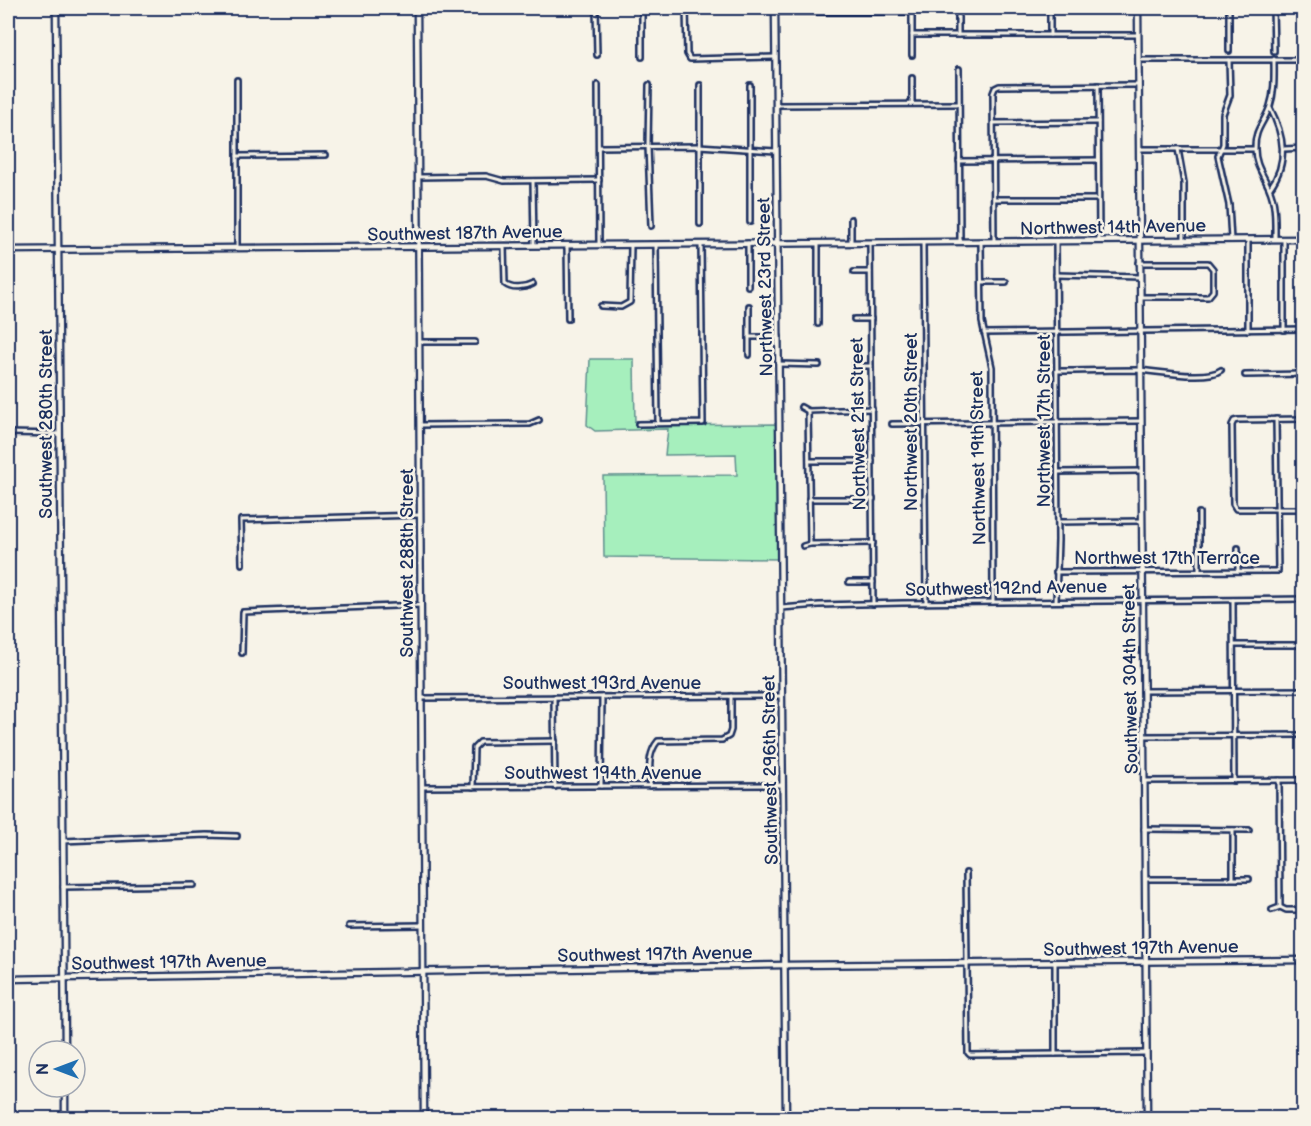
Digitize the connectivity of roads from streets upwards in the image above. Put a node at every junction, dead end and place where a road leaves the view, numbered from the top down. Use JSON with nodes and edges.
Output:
{"nodes":[{"id":1,"x":56,"y":8,"type":"edge"},
{"id":2,"x":417,"y":8,"type":"edge"},
{"id":3,"x":596,"y":8,"type":"edge"},
{"id":4,"x":642,"y":8,"type":"edge"},
{"id":5,"x":686,"y":8,"type":"edge"},
{"id":6,"x":958,"y":8,"type":"edge"},
{"id":7,"x":1050,"y":8,"type":"edge"},
{"id":8,"x":1138,"y":8,"type":"edge"},
{"id":9,"x":1229,"y":8,"type":"edge"},
{"id":10,"x":1273,"y":8,"type":"edge"},
{"id":11,"x":775,"y":10,"type":"edge"},
{"id":12,"x":912,"y":10,"type":"edge"},
{"id":13,"x":912,"y":35,"type":"junction"},
{"id":14,"x":958,"y":35,"type":"junction"},
{"id":15,"x":1050,"y":35,"type":"junction"},
{"id":16,"x":1138,"y":35,"type":"junction"},
{"id":17,"x":1229,"y":51,"type":"dead end"},
{"id":18,"x":1274,"y":51,"type":"dead end"},
{"id":19,"x":597,"y":55,"type":"dead end"},
{"id":20,"x":912,"y":55,"type":"dead end"},
{"id":21,"x":642,"y":57,"type":"dead end"},
{"id":22,"x":775,"y":57,"type":"junction"},
{"id":23,"x":1274,"y":59,"type":"junction"},
{"id":24,"x":1138,"y":60,"type":"junction"},
{"id":25,"x":1229,"y":60,"type":"junction"},
{"id":26,"x":1304,"y":60,"type":"edge"},
{"id":27,"x":959,"y":69,"type":"dead end"},
{"id":28,"x":912,"y":78,"type":"dead end"},
{"id":29,"x":237,"y":80,"type":"dead end"},
{"id":30,"x":598,"y":85,"type":"dead end"},
{"id":31,"x":700,"y":85,"type":"dead end"},
{"id":32,"x":750,"y":85,"type":"dead end"},
{"id":33,"x":1098,"y":85,"type":"junction"},
{"id":34,"x":1138,"y":85,"type":"junction"},
{"id":35,"x":649,"y":86,"type":"dead end"},
{"id":36,"x":912,"y":104,"type":"junction"},
{"id":37,"x":958,"y":104,"type":"junction"},
{"id":38,"x":776,"y":105,"type":"junction"},
{"id":39,"x":1270,"y":108,"type":"junction"},
{"id":40,"x":1098,"y":122,"type":"junction"},
{"id":41,"x":994,"y":123,"type":"junction"},
{"id":42,"x":648,"y":146,"type":"junction"},
{"id":43,"x":699,"y":146,"type":"junction"},
{"id":44,"x":598,"y":147,"type":"junction"},
{"id":45,"x":1304,"y":148,"type":"edge"},
{"id":46,"x":1139,"y":149,"type":"junction"},
{"id":47,"x":1178,"y":149,"type":"junction"},
{"id":48,"x":1221,"y":149,"type":"junction"},
{"id":49,"x":1255,"y":149,"type":"junction"},
{"id":50,"x":1284,"y":149,"type":"junction"},
{"id":51,"x":751,"y":150,"type":"junction"},
{"id":52,"x":776,"y":151,"type":"junction"},
{"id":53,"x":326,"y":155,"type":"dead end"},
{"id":54,"x":237,"y":156,"type":"junction"},
{"id":55,"x":1098,"y":160,"type":"junction"},
{"id":56,"x":959,"y":161,"type":"junction"},
{"id":57,"x":994,"y":161,"type":"junction"},
{"id":58,"x":418,"y":177,"type":"junction"},
{"id":59,"x":533,"y":180,"type":"junction"},
{"id":60,"x":599,"y":180,"type":"junction"},
{"id":61,"x":1270,"y":188,"type":"junction"},
{"id":62,"x":994,"y":199,"type":"junction"},
{"id":63,"x":1098,"y":199,"type":"junction"},
{"id":64,"x":851,"y":219,"type":"dead end"},
{"id":65,"x":750,"y":222,"type":"dead end"},
{"id":66,"x":700,"y":224,"type":"dead end"},
{"id":67,"x":651,"y":226,"type":"dead end"},
{"id":68,"x":1139,"y":239,"type":"junction"},
{"id":69,"x":1184,"y":239,"type":"junction"},
{"id":70,"x":1275,"y":239,"type":"junction"},
{"id":71,"x":1284,"y":239,"type":"junction"},
{"id":72,"x":1304,"y":239,"type":"edge"},
{"id":73,"x":1231,"y":240,"type":"junction"},
{"id":74,"x":1248,"y":240,"type":"junction"},
{"id":75,"x":1056,"y":241,"type":"junction"},
{"id":76,"x":1099,"y":241,"type":"junction"},
{"id":77,"x":923,"y":242,"type":"junction"},
{"id":78,"x":960,"y":242,"type":"junction"},
{"id":79,"x":981,"y":242,"type":"junction"},
{"id":80,"x":993,"y":242,"type":"junction"},
{"id":81,"x":748,"y":243,"type":"junction"},
{"id":82,"x":777,"y":243,"type":"junction"},
{"id":83,"x":818,"y":243,"type":"junction"},
{"id":84,"x":851,"y":243,"type":"junction"},
{"id":85,"x":870,"y":243,"type":"junction"},
{"id":86,"x":701,"y":244,"type":"junction"},
{"id":87,"x":534,"y":245,"type":"junction"},
{"id":88,"x":567,"y":245,"type":"junction"},
{"id":89,"x":599,"y":245,"type":"junction"},
{"id":90,"x":631,"y":245,"type":"junction"},
{"id":91,"x":656,"y":245,"type":"junction"},
{"id":92,"x":504,"y":246,"type":"junction"},
{"id":93,"x":419,"y":247,"type":"junction"},
{"id":94,"x":237,"y":248,"type":"junction"},
{"id":95,"x":8,"y":250,"type":"edge"},
{"id":96,"x":58,"y":250,"type":"junction"},
{"id":97,"x":1140,"y":263,"type":"junction"},
{"id":98,"x":854,"y":272,"type":"dead end"},
{"id":99,"x":870,"y":272,"type":"junction"},
{"id":100,"x":1056,"y":275,"type":"junction"},
{"id":101,"x":1140,"y":277,"type":"junction"},
{"id":102,"x":982,"y":282,"type":"junction"},
{"id":103,"x":1006,"y":282,"type":"dead end"},
{"id":104,"x":533,"y":284,"type":"dead end"},
{"id":105,"x":748,"y":286,"type":"dead end"},
{"id":106,"x":1140,"y":297,"type":"junction"},
{"id":107,"x":601,"y":306,"type":"dead end"},
{"id":108,"x":749,"y":306,"type":"dead end"},
{"id":109,"x":568,"y":319,"type":"dead end"},
{"id":110,"x":854,"y":319,"type":"dead end"},
{"id":111,"x":871,"y":319,"type":"junction"},
{"id":112,"x":818,"y":324,"type":"dead end"},
{"id":113,"x":1304,"y":329,"type":"edge"},
{"id":114,"x":1140,"y":330,"type":"junction"},
{"id":115,"x":1248,"y":330,"type":"junction"},
{"id":116,"x":1284,"y":330,"type":"junction"},
{"id":117,"x":1057,"y":332,"type":"junction"},
{"id":118,"x":984,"y":333,"type":"junction"},
{"id":119,"x":749,"y":337,"type":"junction"},
{"id":120,"x":779,"y":337,"type":"junction"},
{"id":121,"x":419,"y":342,"type":"junction"},
{"id":122,"x":475,"y":342,"type":"dead end"},
{"id":123,"x":749,"y":355,"type":"dead end"},
{"id":124,"x":779,"y":364,"type":"junction"},
{"id":125,"x":819,"y":365,"type":"dead end"},
{"id":126,"x":854,"y":366,"type":"dead end"},
{"id":127,"x":871,"y":366,"type":"junction"},
{"id":128,"x":1140,"y":370,"type":"junction"},
{"id":129,"x":1221,"y":370,"type":"dead end"},
{"id":130,"x":1057,"y":371,"type":"junction"},
{"id":131,"x":1304,"y":374,"type":"edge"},
{"id":132,"x":1245,"y":375,"type":"dead end"},
{"id":133,"x":801,"y":407,"type":"dead end"},
{"id":134,"x":872,"y":410,"type":"junction"},
{"id":135,"x":808,"y":411,"type":"junction"},
{"id":136,"x":1276,"y":419,"type":"junction"},
{"id":137,"x":1304,"y":419,"type":"edge"},
{"id":138,"x":539,"y":420,"type":"dead end"},
{"id":139,"x":1140,"y":421,"type":"junction"},
{"id":140,"x":780,"y":422,"type":"joint"},
{"id":141,"x":992,"y":422,"type":"junction"},
{"id":142,"x":1057,"y":422,"type":"junction"},
{"id":143,"x":658,"y":423,"type":"junction"},
{"id":144,"x":638,"y":424,"type":"dead end"},
{"id":145,"x":892,"y":424,"type":"dead end"},
{"id":146,"x":925,"y":424,"type":"junction"},
{"id":147,"x":420,"y":425,"type":"junction"},
{"id":148,"x":8,"y":433,"type":"edge"},
{"id":149,"x":59,"y":434,"type":"junction"},
{"id":150,"x":872,"y":460,"type":"junction"},
{"id":151,"x":809,"y":461,"type":"junction"},
{"id":152,"x":1141,"y":471,"type":"junction"},
{"id":153,"x":1058,"y":472,"type":"junction"},
{"id":154,"x":809,"y":499,"type":"junction"},
{"id":155,"x":873,"y":499,"type":"junction"},
{"id":156,"x":1277,"y":509,"type":"junction"},
{"id":157,"x":1304,"y":509,"type":"edge"},
{"id":158,"x":1199,"y":513,"type":"dead end"},
{"id":159,"x":420,"y":515,"type":"junction"},
{"id":160,"x":1141,"y":521,"type":"junction"},
{"id":161,"x":1058,"y":522,"type":"junction"},
{"id":162,"x":873,"y":543,"type":"junction"},
{"id":163,"x":810,"y":544,"type":"junction"},
{"id":164,"x":803,"y":546,"type":"dead end"},
{"id":165,"x":1238,"y":548,"type":"dead end"},
{"id":166,"x":242,"y":564,"type":"dead end"},
{"id":167,"x":1199,"y":570,"type":"junction"},
{"id":168,"x":1142,"y":571,"type":"junction"},
{"id":169,"x":1238,"y":571,"type":"junction"},
{"id":170,"x":1056,"y":572,"type":"junction"},
{"id":171,"x":849,"y":582,"type":"dead end"},
{"id":172,"x":873,"y":582,"type":"junction"},
{"id":173,"x":1304,"y":599,"type":"edge"},
{"id":174,"x":1142,"y":600,"type":"junction"},
{"id":175,"x":1233,"y":600,"type":"junction"},
{"id":176,"x":1056,"y":601,"type":"junction"},
{"id":177,"x":926,"y":602,"type":"junction"},
{"id":178,"x":993,"y":602,"type":"junction"},
{"id":179,"x":873,"y":604,"type":"junction"},
{"id":180,"x":421,"y":605,"type":"junction"},
{"id":181,"x":781,"y":608,"type":"junction"},
{"id":182,"x":1233,"y":645,"type":"junction"},
{"id":183,"x":1304,"y":645,"type":"edge"},
{"id":184,"x":242,"y":653,"type":"dead end"},
{"id":185,"x":1304,"y":690,"type":"edge"},
{"id":186,"x":1143,"y":691,"type":"junction"},
{"id":187,"x":1234,"y":691,"type":"junction"},
{"id":188,"x":731,"y":696,"type":"junction"},
{"id":189,"x":782,"y":696,"type":"junction"},
{"id":190,"x":554,"y":697,"type":"junction"},
{"id":191,"x":602,"y":697,"type":"junction"},
{"id":192,"x":421,"y":698,"type":"junction"},
{"id":193,"x":1234,"y":735,"type":"junction"},
{"id":194,"x":1304,"y":735,"type":"edge"},
{"id":195,"x":1144,"y":736,"type":"junction"},
{"id":196,"x":555,"y":741,"type":"junction"},
{"id":197,"x":1279,"y":780,"type":"junction"},
{"id":198,"x":1304,"y":780,"type":"edge"},
{"id":199,"x":1144,"y":781,"type":"junction"},
{"id":200,"x":1234,"y":781,"type":"junction"},
{"id":201,"x":784,"y":784,"type":"junction"},
{"id":202,"x":601,"y":786,"type":"junction"},
{"id":203,"x":650,"y":786,"type":"junction"},
{"id":204,"x":422,"y":787,"type":"junction"},
{"id":205,"x":473,"y":787,"type":"junction"},
{"id":206,"x":555,"y":787,"type":"junction"},
{"id":207,"x":1144,"y":829,"type":"junction"},
{"id":208,"x":1233,"y":830,"type":"junction"},
{"id":209,"x":1249,"y":830,"type":"dead end"},
{"id":210,"x":237,"y":836,"type":"dead end"},
{"id":211,"x":63,"y":841,"type":"junction"},
{"id":212,"x":966,"y":873,"type":"dead end"},
{"id":213,"x":1233,"y":878,"type":"junction"},
{"id":214,"x":1145,"y":879,"type":"junction"},
{"id":215,"x":1250,"y":879,"type":"dead end"},
{"id":216,"x":194,"y":885,"type":"dead end"},
{"id":217,"x":63,"y":887,"type":"junction"},
{"id":218,"x":1280,"y":908,"type":"junction"},
{"id":219,"x":1272,"y":910,"type":"dead end"},
{"id":220,"x":1304,"y":910,"type":"edge"},
{"id":221,"x":349,"y":926,"type":"dead end"},
{"id":222,"x":423,"y":926,"type":"junction"},
{"id":223,"x":1304,"y":960,"type":"edge"},
{"id":224,"x":1146,"y":961,"type":"junction"},
{"id":225,"x":1055,"y":962,"type":"junction"},
{"id":226,"x":966,"y":964,"type":"junction"},
{"id":227,"x":786,"y":965,"type":"junction"},
{"id":228,"x":423,"y":971,"type":"junction"},
{"id":229,"x":64,"y":978,"type":"junction"},
{"id":230,"x":8,"y":979,"type":"edge"},
{"id":231,"x":65,"y":1039,"type":"edge"},
{"id":232,"x":1146,"y":1053,"type":"junction"},
{"id":233,"x":1055,"y":1054,"type":"junction"},
{"id":234,"x":65,"y":1099,"type":"edge"},
{"id":235,"x":65,"y":1119,"type":"edge"},
{"id":236,"x":424,"y":1119,"type":"edge"},
{"id":237,"x":786,"y":1119,"type":"edge"},
{"id":238,"x":1147,"y":1119,"type":"edge"}],
"edges":[{"from":1,"to":96,"type":"street","name":"Southwest 280th Street"},
{"from":2,"to":58,"type":"street","name":"Southwest 288th Street"},
{"from":3,"to":19,"type":"street"},
{"from":4,"to":21,"type":"street"},
{"from":5,"to":22,"type":"street"},
{"from":6,"to":14,"type":"street"},
{"from":7,"to":15,"type":"street"},
{"from":8,"to":16,"type":"street","name":"Southwest 304th Street"},
{"from":9,"to":17,"type":"street"},
{"from":10,"to":18,"type":"street"},
{"from":11,"to":12,"type":"street"},
{"from":11,"to":22,"type":"street"},
{"from":12,"to":13,"type":"street"},
{"from":13,"to":14,"type":"street"},
{"from":13,"to":20,"type":"street"},
{"from":14,"to":15,"type":"street"},
{"from":15,"to":16,"type":"street"},
{"from":16,"to":24,"type":"street","name":"Southwest 304th Street"},
{"from":22,"to":38,"type":"street"},
{"from":23,"to":25,"type":"street"},
{"from":23,"to":26,"type":"street"},
{"from":23,"to":39,"type":"street"},
{"from":24,"to":25,"type":"street"},
{"from":24,"to":34,"type":"street","name":"Southwest 304th Street"},
{"from":25,"to":48,"type":"street"},
{"from":27,"to":37,"type":"street"},
{"from":28,"to":36,"type":"street"},
{"from":29,"to":54,"type":"street"},
{"from":30,"to":44,"type":"street"},
{"from":31,"to":43,"type":"street"},
{"from":32,"to":51,"type":"street"},
{"from":33,"to":34,"type":"street"},
{"from":33,"to":40,"type":"street"},
{"from":33,"to":41,"type":"street"},
{"from":34,"to":46,"type":"street","name":"Southwest 304th Street"},
{"from":35,"to":42,"type":"street"},
{"from":36,"to":37,"type":"street"},
{"from":36,"to":38,"type":"street"},
{"from":37,"to":56,"type":"street"},
{"from":38,"to":52,"type":"street"},
{"from":39,"to":49,"type":"street"},
{"from":39,"to":50,"type":"street"},
{"from":40,"to":41,"type":"street"},
{"from":40,"to":55,"type":"street"},
{"from":41,"to":57,"type":"street"},
{"from":42,"to":43,"type":"street"},
{"from":42,"to":44,"type":"street"},
{"from":42,"to":67,"type":"street"},
{"from":43,"to":51,"type":"street"},
{"from":43,"to":66,"type":"street"},
{"from":44,"to":60,"type":"street"},
{"from":45,"to":50,"type":"street"},
{"from":46,"to":47,"type":"street"},
{"from":46,"to":68,"type":"street","name":"Southwest 304th Street"},
{"from":47,"to":48,"type":"street"},
{"from":47,"to":69,"type":"street"},
{"from":48,"to":49,"type":"street"},
{"from":48,"to":73,"type":"street"},
{"from":49,"to":61,"type":"street"},
{"from":50,"to":61,"type":"street"},
{"from":51,"to":52,"type":"street"},
{"from":51,"to":65,"type":"street"},
{"from":52,"to":82,"type":"street","name":"Northwest 23rd Street"},
{"from":53,"to":54,"type":"street"},
{"from":54,"to":94,"type":"street"},
{"from":55,"to":57,"type":"street"},
{"from":55,"to":63,"type":"street"},
{"from":56,"to":57,"type":"street"},
{"from":56,"to":78,"type":"street"},
{"from":57,"to":62,"type":"street"},
{"from":58,"to":59,"type":"street"},
{"from":58,"to":93,"type":"street","name":"Southwest 288th Street"},
{"from":59,"to":60,"type":"street"},
{"from":59,"to":87,"type":"street"},
{"from":60,"to":89,"type":"street"},
{"from":61,"to":70,"type":"street"},
{"from":62,"to":63,"type":"street"},
{"from":62,"to":80,"type":"street"},
{"from":63,"to":76,"type":"street"},
{"from":64,"to":84,"type":"street"},
{"from":68,"to":69,"type":"street","name":"Northwest 14th Avenue"},
{"from":68,"to":76,"type":"street","name":"Northwest 14th Avenue"},
{"from":68,"to":97,"type":"street","name":"Southwest 304th Street"},
{"from":69,"to":73,"type":"street","name":"Northwest 14th Avenue"},
{"from":70,"to":71,"type":"street","name":"Northwest 14th Avenue"},
{"from":70,"to":74,"type":"street","name":"Northwest 14th Avenue"},
{"from":71,"to":72,"type":"street","name":"Northwest 14th Avenue"},
{"from":71,"to":116,"type":"street"},
{"from":73,"to":74,"type":"street","name":"Northwest 14th Avenue"},
{"from":74,"to":115,"type":"street"},
{"from":75,"to":76,"type":"street","name":"Northwest 14th Avenue"},
{"from":75,"to":80,"type":"street","name":"Northwest 14th Avenue"},
{"from":75,"to":100,"type":"street","name":"Northwest 17th Street"},
{"from":77,"to":78,"type":"street","name":"Northwest 14th Avenue"},
{"from":77,"to":85,"type":"street","name":"Southwest 187th Avenue"},
{"from":77,"to":146,"type":"street","name":"Northwest 20th Street"},
{"from":78,"to":79,"type":"street","name":"Northwest 14th Avenue"},
{"from":79,"to":80,"type":"street","name":"Northwest 14th Avenue"},
{"from":79,"to":102,"type":"street","name":"Northwest 19th Street"},
{"from":81,"to":82,"type":"street","name":"Southwest 187th Avenue"},
{"from":81,"to":86,"type":"street","name":"Southwest 187th Avenue"},
{"from":81,"to":105,"type":"street"},
{"from":82,"to":83,"type":"street","name":"Southwest 187th Avenue"},
{"from":82,"to":120,"type":"street","name":"Northwest 23rd Street"},
{"from":83,"to":84,"type":"street","name":"Southwest 187th Avenue"},
{"from":83,"to":112,"type":"street"},
{"from":84,"to":85,"type":"street","name":"Southwest 187th Avenue"},
{"from":85,"to":99,"type":"street","name":"Northwest 21st Street"},
{"from":86,"to":91,"type":"street","name":"Southwest 187th Avenue"},
{"from":86,"to":143,"type":"street"},
{"from":87,"to":88,"type":"street","name":"Southwest 187th Avenue"},
{"from":87,"to":92,"type":"street","name":"Southwest 187th Avenue"},
{"from":88,"to":89,"type":"street","name":"Southwest 187th Avenue"},
{"from":88,"to":109,"type":"street"},
{"from":89,"to":90,"type":"street","name":"Southwest 187th Avenue"},
{"from":90,"to":91,"type":"street","name":"Southwest 187th Avenue"},
{"from":90,"to":107,"type":"street"},
{"from":91,"to":143,"type":"street"},
{"from":92,"to":93,"type":"street","name":"Southwest 187th Avenue"},
{"from":92,"to":104,"type":"street"},
{"from":93,"to":94,"type":"street","name":"Southwest 187th Avenue"},
{"from":93,"to":121,"type":"street","name":"Southwest 288th Street"},
{"from":94,"to":96,"type":"street","name":"Southwest 187th Avenue"},
{"from":95,"to":96,"type":"street","name":"Southwest 187th Avenue"},
{"from":96,"to":149,"type":"street","name":"Southwest 280th Street"},
{"from":97,"to":101,"type":"street","name":"Southwest 304th Street"},
{"from":97,"to":106,"type":"street"},
{"from":98,"to":99,"type":"street"},
{"from":99,"to":111,"type":"street","name":"Northwest 21st Street"},
{"from":100,"to":101,"type":"street"},
{"from":100,"to":117,"type":"street","name":"Northwest 17th Street"},
{"from":101,"to":106,"type":"street","name":"Southwest 304th Street"},
{"from":102,"to":103,"type":"street"},
{"from":102,"to":118,"type":"street","name":"Northwest 19th Street"},
{"from":106,"to":114,"type":"street","name":"Southwest 304th Street"},
{"from":108,"to":119,"type":"street"},
{"from":110,"to":111,"type":"street"},
{"from":111,"to":127,"type":"street","name":"Northwest 21st Street"},
{"from":113,"to":116,"type":"street"},
{"from":114,"to":115,"type":"street"},
{"from":114,"to":117,"type":"street"},
{"from":114,"to":128,"type":"street","name":"Southwest 304th Street"},
{"from":115,"to":116,"type":"street"},
{"from":117,"to":118,"type":"street"},
{"from":117,"to":130,"type":"street","name":"Northwest 17th Street"},
{"from":118,"to":141,"type":"street","name":"Northwest 19th Street"},
{"from":119,"to":120,"type":"street"},
{"from":119,"to":123,"type":"street"},
{"from":120,"to":124,"type":"street","name":"Northwest 23rd Street"},
{"from":121,"to":122,"type":"street"},
{"from":121,"to":147,"type":"street","name":"Southwest 288th Street"},
{"from":124,"to":125,"type":"street"},
{"from":124,"to":140,"type":"street","name":"Northwest 23rd Street"},
{"from":126,"to":127,"type":"street"},
{"from":127,"to":134,"type":"street","name":"Northwest 21st Street"},
{"from":128,"to":129,"type":"street"},
{"from":128,"to":130,"type":"street"},
{"from":128,"to":139,"type":"street","name":"Southwest 304th Street"},
{"from":130,"to":142,"type":"street","name":"Northwest 17th Street"},
{"from":131,"to":132,"type":"street"},
{"from":133,"to":135,"type":"street"},
{"from":134,"to":135,"type":"street"},
{"from":134,"to":150,"type":"street","name":"Northwest 21st Street"},
{"from":135,"to":151,"type":"street"},
{"from":136,"to":137,"type":"street"},
{"from":136,"to":156,"type":"street"},
{"from":136,"to":156,"type":"street"},
{"from":138,"to":147,"type":"street"},
{"from":139,"to":142,"type":"street"},
{"from":139,"to":152,"type":"street","name":"Southwest 304th Street"},
{"from":140,"to":181,"type":"street","name":"Southwest 296th Street"},
{"from":141,"to":142,"type":"street"},
{"from":141,"to":146,"type":"street"},
{"from":141,"to":178,"type":"street","name":"Northwest 19th Street"},
{"from":142,"to":153,"type":"street","name":"Northwest 17th Street"},
{"from":143,"to":144,"type":"street"},
{"from":145,"to":146,"type":"street"},
{"from":146,"to":177,"type":"street","name":"Northwest 20th Street"},
{"from":147,"to":159,"type":"street","name":"Southwest 288th Street"},
{"from":148,"to":149,"type":"street"},
{"from":149,"to":211,"type":"street","name":"Southwest 280th Street"},
{"from":150,"to":151,"type":"street"},
{"from":150,"to":155,"type":"street","name":"Northwest 21st Street"},
{"from":151,"to":154,"type":"street"},
{"from":152,"to":153,"type":"street"},
{"from":152,"to":160,"type":"street","name":"Southwest 304th Street"},
{"from":153,"to":161,"type":"street","name":"Northwest 17th Street"},
{"from":154,"to":155,"type":"street"},
{"from":154,"to":163,"type":"street"},
{"from":155,"to":162,"type":"street","name":"Northwest 21st Street"},
{"from":156,"to":157,"type":"street"},
{"from":156,"to":169,"type":"street","name":"Northwest 17th Terrace"},
{"from":158,"to":167,"type":"street"},
{"from":159,"to":166,"type":"street"},
{"from":159,"to":180,"type":"street","name":"Southwest 288th Street"},
{"from":160,"to":161,"type":"street"},
{"from":160,"to":168,"type":"street","name":"Southwest 304th Street"},
{"from":161,"to":170,"type":"street","name":"Northwest 17th Street"},
{"from":162,"to":163,"type":"street"},
{"from":162,"to":172,"type":"street","name":"Northwest 21st Street"},
{"from":163,"to":164,"type":"street"},
{"from":165,"to":169,"type":"street"},
{"from":167,"to":168,"type":"street","name":"Northwest 17th Terrace"},
{"from":167,"to":169,"type":"street","name":"Northwest 17th Terrace"},
{"from":168,"to":170,"type":"street","name":"Northwest 17th Terrace"},
{"from":168,"to":174,"type":"street","name":"Southwest 304th Street"},
{"from":170,"to":176,"type":"street","name":"Northwest 17th Street"},
{"from":171,"to":172,"type":"street"},
{"from":172,"to":179,"type":"street","name":"Northwest 21st Street"},
{"from":173,"to":175,"type":"street","name":"Southwest 192nd Avenue"},
{"from":174,"to":175,"type":"street","name":"Southwest 192nd Avenue"},
{"from":174,"to":176,"type":"street","name":"Southwest 192nd Avenue"},
{"from":174,"to":186,"type":"street","name":"Southwest 304th Street"},
{"from":175,"to":182,"type":"street"},
{"from":176,"to":178,"type":"street","name":"Southwest 192nd Avenue"},
{"from":177,"to":178,"type":"street","name":"Southwest 192nd Avenue"},
{"from":177,"to":179,"type":"street","name":"Southwest 192nd Avenue"},
{"from":179,"to":181,"type":"street","name":"Southwest 192nd Avenue"},
{"from":180,"to":184,"type":"street"},
{"from":180,"to":192,"type":"street","name":"Southwest 288th Street"},
{"from":181,"to":189,"type":"street","name":"Southwest 296th Street"},
{"from":182,"to":183,"type":"street"},
{"from":182,"to":187,"type":"street"},
{"from":185,"to":187,"type":"street"},
{"from":186,"to":187,"type":"street"},
{"from":186,"to":195,"type":"street","name":"Southwest 304th Street"},
{"from":187,"to":193,"type":"street"},
{"from":188,"to":189,"type":"street","name":"Southwest 193rd Avenue"},
{"from":188,"to":191,"type":"street","name":"Southwest 193rd Avenue"},
{"from":188,"to":203,"type":"street"},
{"from":189,"to":201,"type":"street","name":"Southwest 296th Street"},
{"from":190,"to":191,"type":"street","name":"Southwest 193rd Avenue"},
{"from":190,"to":192,"type":"street","name":"Southwest 193rd Avenue"},
{"from":190,"to":196,"type":"street"},
{"from":191,"to":202,"type":"street"},
{"from":192,"to":204,"type":"street","name":"Southwest 288th Street"},
{"from":193,"to":194,"type":"street"},
{"from":193,"to":195,"type":"street"},
{"from":193,"to":200,"type":"street"},
{"from":195,"to":199,"type":"street","name":"Southwest 304th Street"},
{"from":196,"to":205,"type":"street"},
{"from":196,"to":206,"type":"street"},
{"from":197,"to":198,"type":"street"},
{"from":197,"to":200,"type":"street"},
{"from":197,"to":218,"type":"street"},
{"from":199,"to":200,"type":"street"},
{"from":199,"to":207,"type":"street","name":"Southwest 304th Street"},
{"from":201,"to":203,"type":"street","name":"Southwest 194th Avenue"},
{"from":201,"to":227,"type":"street","name":"Southwest 296th Street"},
{"from":202,"to":203,"type":"street","name":"Southwest 194th Avenue"},
{"from":202,"to":206,"type":"street","name":"Southwest 194th Avenue"},
{"from":204,"to":205,"type":"street","name":"Southwest 194th Avenue"},
{"from":204,"to":222,"type":"street","name":"Southwest 288th Street"},
{"from":205,"to":206,"type":"street","name":"Southwest 194th Avenue"},
{"from":207,"to":208,"type":"street"},
{"from":207,"to":214,"type":"street","name":"Southwest 304th Street"},
{"from":208,"to":209,"type":"street"},
{"from":208,"to":213,"type":"street"},
{"from":210,"to":211,"type":"street"},
{"from":211,"to":217,"type":"street","name":"Southwest 280th Street"},
{"from":212,"to":226,"type":"street"},
{"from":213,"to":214,"type":"street"},
{"from":213,"to":215,"type":"street"},
{"from":214,"to":224,"type":"street","name":"Southwest 304th Street"},
{"from":216,"to":217,"type":"street"},
{"from":217,"to":229,"type":"street"},
{"from":218,"to":219,"type":"street"},
{"from":218,"to":220,"type":"street"},
{"from":221,"to":222,"type":"street"},
{"from":222,"to":228,"type":"street","name":"Southwest 288th Street"},
{"from":223,"to":224,"type":"street","name":"Southwest 197th Avenue"},
{"from":224,"to":225,"type":"street","name":"Southwest 197th Avenue"},
{"from":224,"to":232,"type":"street","name":"Southwest 304th Street"},
{"from":225,"to":226,"type":"street","name":"Southwest 197th Avenue"},
{"from":225,"to":233,"type":"street"},
{"from":226,"to":227,"type":"street","name":"Southwest 197th Avenue"},
{"from":226,"to":233,"type":"street"},
{"from":227,"to":228,"type":"street","name":"Southwest 197th Avenue"},
{"from":227,"to":237,"type":"street","name":"Southwest 296th Street"},
{"from":228,"to":229,"type":"street","name":"Southwest 197th Avenue"},
{"from":228,"to":236,"type":"street","name":"Southwest 288th Street"},
{"from":229,"to":230,"type":"street","name":"Southwest 197th Avenue"},
{"from":229,"to":231,"type":"street"},
{"from":232,"to":233,"type":"street"},
{"from":232,"to":238,"type":"street","name":"Southwest 304th Street"},
{"from":234,"to":235,"type":"street"}]}
